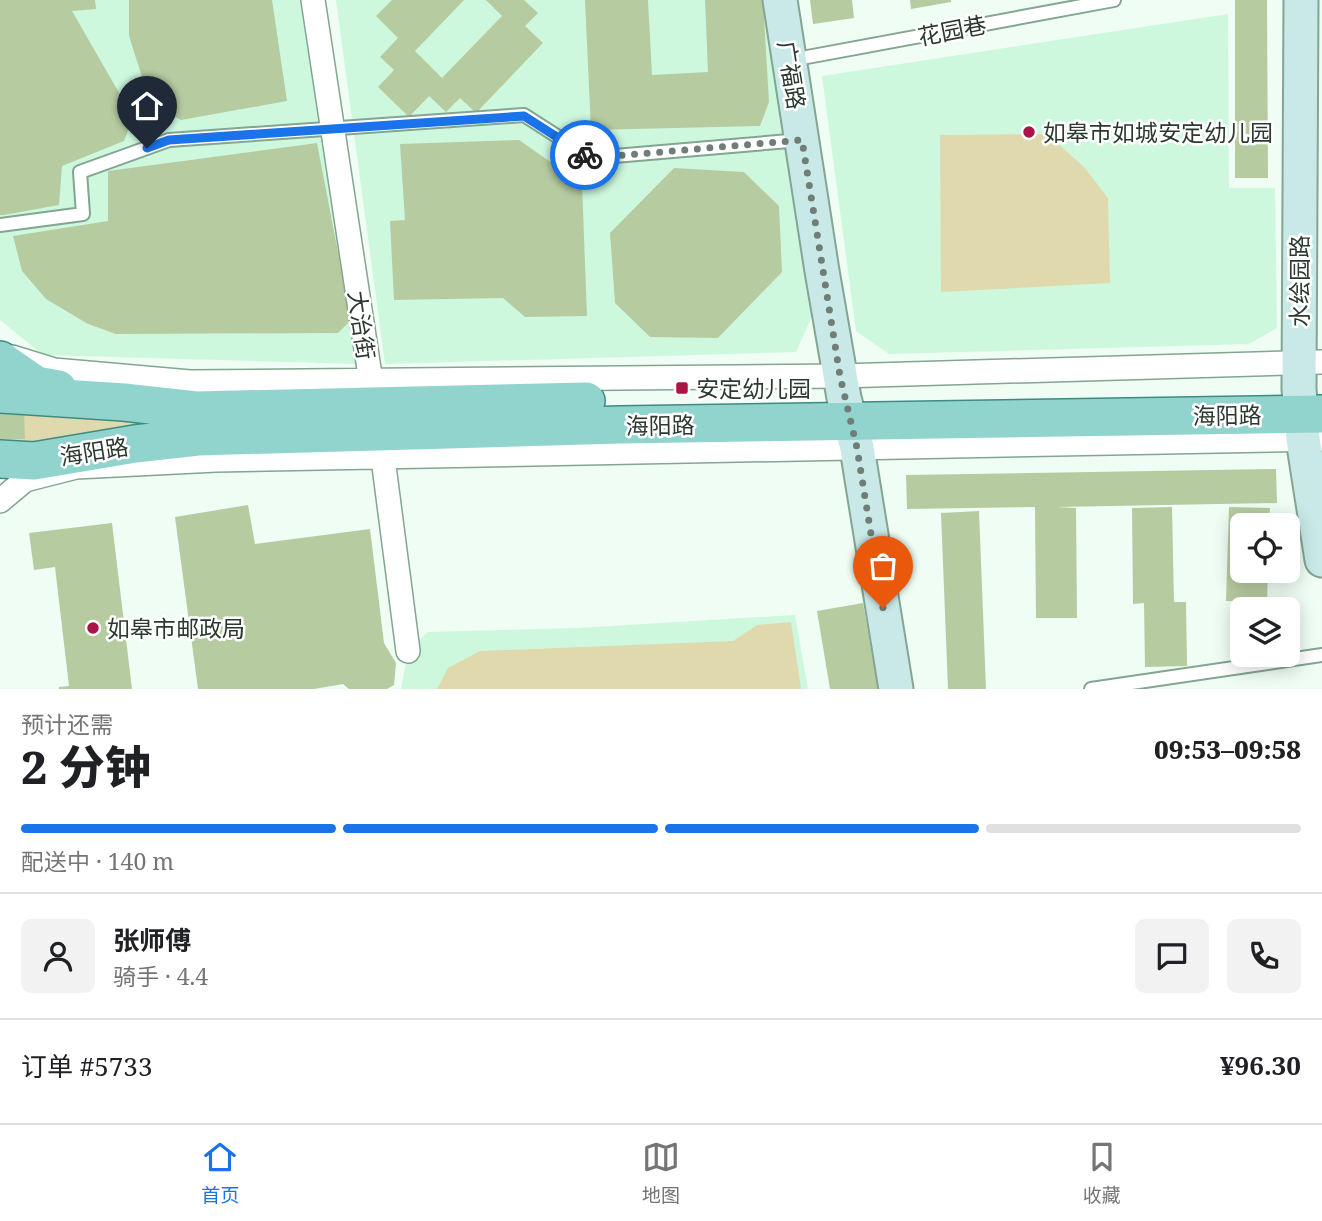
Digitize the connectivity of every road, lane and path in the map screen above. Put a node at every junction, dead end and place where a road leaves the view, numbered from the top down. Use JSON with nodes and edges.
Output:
{"nodes":[{"id":1,"x":313,"y":0,"type":"edge"},
{"id":2,"x":780,"y":0,"type":"edge"},
{"id":3,"x":1114,"y":0,"type":"edge"},
{"id":4,"x":1301,"y":0,"type":"edge"},
{"id":5,"x":790,"y":60,"type":"junction"},
{"id":6,"x":333,"y":128,"type":"junction"},
{"id":7,"x":802,"y":140,"type":"junction"},
{"id":8,"x":0,"y":225,"type":"edge"},
{"id":9,"x":0,"y":347,"type":"edge"},
{"id":10,"x":0,"y":360,"type":"edge"},
{"id":11,"x":1311,"y":388,"type":"edge"},
{"id":12,"x":0,"y":394,"type":"edge"},
{"id":13,"x":124,"y":402,"type":"junction"},
{"id":14,"x":848,"y":411,"type":"junction"},
{"id":15,"x":377,"y":419,"type":"junction"},
{"id":16,"x":17,"y":460,"type":"edge"},
{"id":17,"x":0,"y":483,"type":"edge"},
{"id":18,"x":0,"y":501,"type":"edge"},
{"id":19,"x":1322,"y":560,"type":"edge"},
{"id":20,"x":408,"y":651,"type":"dead end"},
{"id":21,"x":1322,"y":655,"type":"edge"},
{"id":22,"x":896,"y":689,"type":"edge"},
{"id":23,"x":1091,"y":689,"type":"edge"}],
"edges":[{"from":1,"to":6,"type":"street","name":"大治街"},
{"from":2,"to":5,"type":"street","name":"广福路"},
{"from":3,"to":5,"type":"lane","name":"花园巷"},
{"from":4,"to":11,"type":"street","name":"水绘园路"},
{"from":5,"to":7,"type":"street","name":"广福路"},
{"from":6,"to":7,"type":"lane"},
{"from":6,"to":8,"type":"lane"},
{"from":6,"to":15,"type":"street","name":"大治街"},
{"from":7,"to":14,"type":"street","name":"广福路"},
{"from":9,"to":15,"type":"street"},
{"from":10,"to":13,"type":"main road"},
{"from":11,"to":14,"type":"main road","name":"海阳路"},
{"from":11,"to":14,"type":"street"},
{"from":11,"to":19,"type":"street","name":"水绘园路"},
{"from":12,"to":13,"type":"main road","name":"海阳路"},
{"from":13,"to":15,"type":"main road","name":"海阳路"},
{"from":14,"to":15,"type":"main road","name":"海阳路"},
{"from":14,"to":15,"type":"street"},
{"from":14,"to":22,"type":"street","name":"广福路"},
{"from":15,"to":16,"type":"main road","name":"海阳路"},
{"from":15,"to":18,"type":"street"},
{"from":15,"to":20,"type":"street","name":"大治街"},
{"from":16,"to":17,"type":"main road"},
{"from":21,"to":23,"type":"lane"}]}
